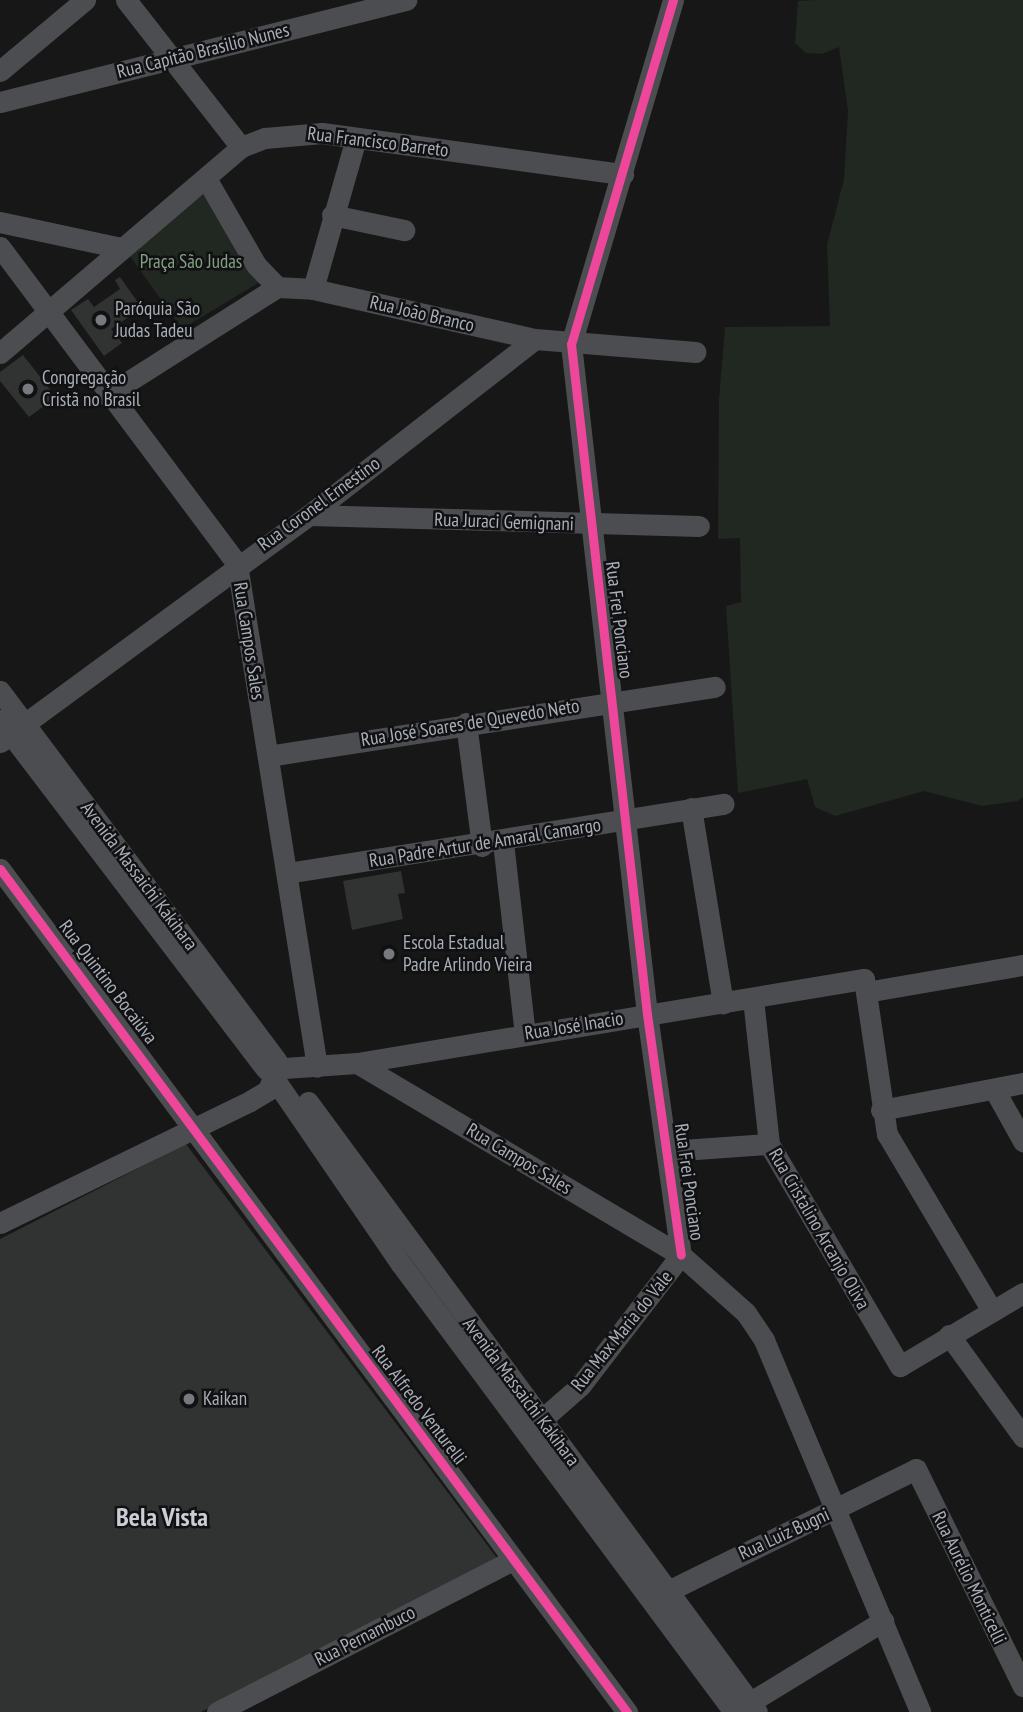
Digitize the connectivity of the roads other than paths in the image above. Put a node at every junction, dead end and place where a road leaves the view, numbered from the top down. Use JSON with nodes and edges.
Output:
{"nodes":[{"id":1,"x":85,"y":0,"type":"edge"},
{"id":2,"x":126,"y":0,"type":"edge"},
{"id":3,"x":406,"y":0,"type":"edge"},
{"id":4,"x":673,"y":0,"type":"edge"},
{"id":5,"x":171,"y":60,"type":"junction"},
{"id":6,"x":0,"y":71,"type":"edge"},
{"id":7,"x":0,"y":102,"type":"edge"},
{"id":8,"x":356,"y":138,"type":"junction"},
{"id":9,"x":242,"y":147,"type":"junction"},
{"id":10,"x":623,"y":174,"type":"junction"},
{"id":11,"x":207,"y":180,"type":"junction"},
{"id":12,"x":332,"y":215,"type":"junction"},
{"id":13,"x":0,"y":222,"type":"edge"},
{"id":14,"x":404,"y":230,"type":"dead end"},
{"id":15,"x":0,"y":247,"type":"edge"},
{"id":16,"x":121,"y":248,"type":"junction"},
{"id":17,"x":277,"y":287,"type":"junction"},
{"id":18,"x":313,"y":289,"type":"junction"},
{"id":19,"x":50,"y":316,"type":"junction"},
{"id":20,"x":535,"y":339,"type":"junction"},
{"id":21,"x":571,"y":344,"type":"junction"},
{"id":22,"x":695,"y":352,"type":"dead end"},
{"id":23,"x":0,"y":353,"type":"edge"},
{"id":24,"x":107,"y":395,"type":"junction"},
{"id":25,"x":309,"y":515,"type":"junction"},
{"id":26,"x":589,"y":525,"type":"junction"},
{"id":27,"x":699,"y":526,"type":"dead end"},
{"id":28,"x":237,"y":564,"type":"junction"},
{"id":29,"x":715,"y":687,"type":"dead end"},
{"id":30,"x":0,"y":691,"type":"edge"},
{"id":31,"x":612,"y":700,"type":"junction"},
{"id":32,"x":466,"y":723,"type":"junction"},
{"id":33,"x":9,"y":730,"type":"edge"},
{"id":34,"x":268,"y":756,"type":"junction"},
{"id":35,"x":724,"y":804,"type":"dead end"},
{"id":36,"x":691,"y":808,"type":"junction"},
{"id":37,"x":624,"y":821,"type":"junction"},
{"id":38,"x":503,"y":842,"type":"junction"},
{"id":39,"x":482,"y":846,"type":"junction"},
{"id":40,"x":0,"y":869,"type":"edge"},
{"id":41,"x":287,"y":873,"type":"junction"},
{"id":42,"x":1023,"y":965,"type":"edge"},
{"id":43,"x":865,"y":985,"type":"junction"},
{"id":44,"x":753,"y":999,"type":"junction"},
{"id":45,"x":723,"y":1003,"type":"junction"},
{"id":46,"x":647,"y":1014,"type":"junction"},
{"id":47,"x":526,"y":1034,"type":"junction"},
{"id":48,"x":357,"y":1063,"type":"junction"},
{"id":49,"x":317,"y":1067,"type":"junction"},
{"id":50,"x":275,"y":1072,"type":"junction"},
{"id":51,"x":1023,"y":1083,"type":"edge"},
{"id":52,"x":994,"y":1089,"type":"junction"},
{"id":53,"x":881,"y":1110,"type":"junction"},
{"id":54,"x":191,"y":1123,"type":"junction"},
{"id":55,"x":1023,"y":1141,"type":"edge"},
{"id":56,"x":769,"y":1144,"type":"junction"},
{"id":57,"x":668,"y":1151,"type":"junction"},
{"id":58,"x":0,"y":1209,"type":"edge"},
{"id":59,"x":0,"y":1223,"type":"edge"},
{"id":60,"x":681,"y":1255,"type":"junction"},
{"id":61,"x":1023,"y":1293,"type":"edge"},
{"id":62,"x":992,"y":1311,"type":"junction"},
{"id":63,"x":949,"y":1335,"type":"junction"},
{"id":64,"x":536,"y":1426,"type":"junction"},
{"id":65,"x":1023,"y":1437,"type":"edge"},
{"id":66,"x":916,"y":1469,"type":"joint"},
{"id":67,"x":837,"y":1510,"type":"junction"},
{"id":68,"x":513,"y":1560,"type":"junction"},
{"id":69,"x":661,"y":1595,"type":"junction"},
{"id":70,"x":883,"y":1621,"type":"junction"},
{"id":71,"x":1023,"y":1686,"type":"edge"},
{"id":72,"x":747,"y":1709,"type":"edge"},
{"id":73,"x":217,"y":1712,"type":"edge"},
{"id":74,"x":627,"y":1712,"type":"edge"},
{"id":75,"x":920,"y":1712,"type":"edge"}],
"edges":[{"from":1,"to":6,"type":"street"},
{"from":2,"to":5,"type":"street"},
{"from":3,"to":5,"type":"street","name":"Rua Capitão Brasilio Nunes"},
{"from":4,"to":10,"type":"street","name":"Rua Frei Ponciano"},
{"from":5,"to":7,"type":"street","name":"Rua Capitão Brasilio Nunes"},
{"from":5,"to":9,"type":"street"},
{"from":8,"to":9,"type":"street","name":"Rua Francisco Barreto"},
{"from":8,"to":10,"type":"street","name":"Rua Francisco Barreto"},
{"from":8,"to":12,"type":"street"},
{"from":9,"to":11,"type":"street","name":"Rua Francisco Barreto"},
{"from":10,"to":21,"type":"street","name":"Rua Frei Ponciano"},
{"from":11,"to":16,"type":"street","name":"Rua Francisco Barreto"},
{"from":11,"to":17,"type":"street"},
{"from":12,"to":14,"type":"street"},
{"from":12,"to":18,"type":"street"},
{"from":13,"to":16,"type":"street"},
{"from":15,"to":19,"type":"street","name":"Rua Campos Sales"},
{"from":16,"to":19,"type":"street","name":"Rua Francisco Barreto"},
{"from":17,"to":18,"type":"street","name":"Rua João Branco"},
{"from":17,"to":24,"type":"street"},
{"from":18,"to":20,"type":"street","name":"Rua João Branco"},
{"from":19,"to":23,"type":"street","name":"Rua Francisco Barreto"},
{"from":19,"to":24,"type":"street","name":"Rua Campos Sales"},
{"from":20,"to":21,"type":"street","name":"Rua João Branco"},
{"from":20,"to":25,"type":"street","name":"Rua Coronel Ernestino"},
{"from":21,"to":22,"type":"street","name":"Rua João Branco"},
{"from":21,"to":26,"type":"street","name":"Rua Frei Ponciano"},
{"from":24,"to":28,"type":"street","name":"Rua Campos Sales"},
{"from":25,"to":26,"type":"street","name":"Rua Juraci Gemignani"},
{"from":25,"to":28,"type":"street","name":"Rua Coronel Ernestino"},
{"from":26,"to":27,"type":"street","name":"Rua Juraci Gemignani"},
{"from":26,"to":31,"type":"street","name":"Rua Frei Ponciano"},
{"from":28,"to":33,"type":"street","name":"Rua Coronel Ernestino"},
{"from":28,"to":34,"type":"street","name":"Rua Campos Sales"},
{"from":29,"to":31,"type":"street","name":"Rua José Soares de Quevedo Neto"},
{"from":30,"to":33,"type":"street","name":"Avenida Massaichi Kakihara"},
{"from":31,"to":32,"type":"street","name":"Rua José Soares de Quevedo Neto"},
{"from":31,"to":37,"type":"street","name":"Rua Frei Ponciano"},
{"from":32,"to":34,"type":"street","name":"Rua José Soares de Quevedo Neto"},
{"from":32,"to":39,"type":"street"},
{"from":33,"to":50,"type":"street","name":"Avenida Massaichi Kakihara"},
{"from":34,"to":41,"type":"street","name":"Rua Campos Sales"},
{"from":35,"to":36,"type":"street","name":"Rua Padre Artur de Amaral Camargo"},
{"from":36,"to":37,"type":"street","name":"Rua Padre Artur de Amaral Camargo"},
{"from":36,"to":45,"type":"street"},
{"from":37,"to":38,"type":"street","name":"Rua Padre Artur de Amaral Camargo"},
{"from":37,"to":46,"type":"street","name":"Rua Frei Ponciano"},
{"from":38,"to":39,"type":"street","name":"Rua Padre Artur de Amaral Camargo"},
{"from":38,"to":47,"type":"street"},
{"from":39,"to":41,"type":"street","name":"Rua Padre Artur de Amaral Camargo"},
{"from":40,"to":54,"type":"street","name":"Rua Quintino Bocaiúva"},
{"from":41,"to":49,"type":"street","name":"Rua Campos Sales"},
{"from":42,"to":43,"type":"street","name":"Rua José Inacio"},
{"from":43,"to":44,"type":"street","name":"Rua José Inacio"},
{"from":43,"to":53,"type":"street"},
{"from":44,"to":45,"type":"street","name":"Rua José Inacio"},
{"from":44,"to":56,"type":"street","name":"Rua Cristalino Arcanjo Oliva"},
{"from":45,"to":46,"type":"street","name":"Rua José Inacio"},
{"from":46,"to":47,"type":"street","name":"Rua José Inacio"},
{"from":46,"to":57,"type":"street","name":"Rua Frei Ponciano"},
{"from":47,"to":48,"type":"street","name":"Rua José Inacio"},
{"from":48,"to":49,"type":"street","name":"Rua José Inacio"},
{"from":48,"to":60,"type":"street","name":"Rua Campos Sales"},
{"from":49,"to":50,"type":"street","name":"Rua José Inacio"},
{"from":50,"to":54,"type":"street","name":"Rua José Inacio"},
{"from":50,"to":64,"type":"street","name":"Avenida Massaichi Kakihara"},
{"from":51,"to":52,"type":"street"},
{"from":52,"to":53,"type":"street"},
{"from":52,"to":55,"type":"street"},
{"from":53,"to":62,"type":"street"},
{"from":54,"to":58,"type":"street","name":"Rua José Inacio"},
{"from":54,"to":59,"type":"street","name":"Rua José Inacio"},
{"from":54,"to":68,"type":"street","name":"Rua Alfredo Venturelli"},
{"from":56,"to":57,"type":"street"},
{"from":56,"to":63,"type":"street","name":"Rua Cristalino Arcanjo Oliva"},
{"from":57,"to":60,"type":"street","name":"Rua Frei Ponciano"},
{"from":60,"to":64,"type":"street","name":"Rua Max Maria do Vale"},
{"from":60,"to":67,"type":"street","name":"Rua Frei Ponciano"},
{"from":61,"to":62,"type":"street"},
{"from":62,"to":63,"type":"street"},
{"from":63,"to":65,"type":"street"},
{"from":64,"to":69,"type":"street","name":"Avenida Massaichi Kakihara"},
{"from":66,"to":67,"type":"street","name":"Rua Luiz Bugni"},
{"from":66,"to":71,"type":"street","name":"Rua Aurélio Monticelli"},
{"from":67,"to":69,"type":"street","name":"Rua Luiz Bugni"},
{"from":67,"to":70,"type":"street","name":"Rua Frei Ponciano"},
{"from":68,"to":73,"type":"street","name":"Rua Pernambuco"},
{"from":68,"to":74,"type":"street","name":"Rua Alfredo Venturelli"},
{"from":69,"to":72,"type":"street","name":"Avenida Massaichi Kakihara"},
{"from":70,"to":72,"type":"street"},
{"from":70,"to":75,"type":"street","name":"Rua Frei Ponciano"}]}
